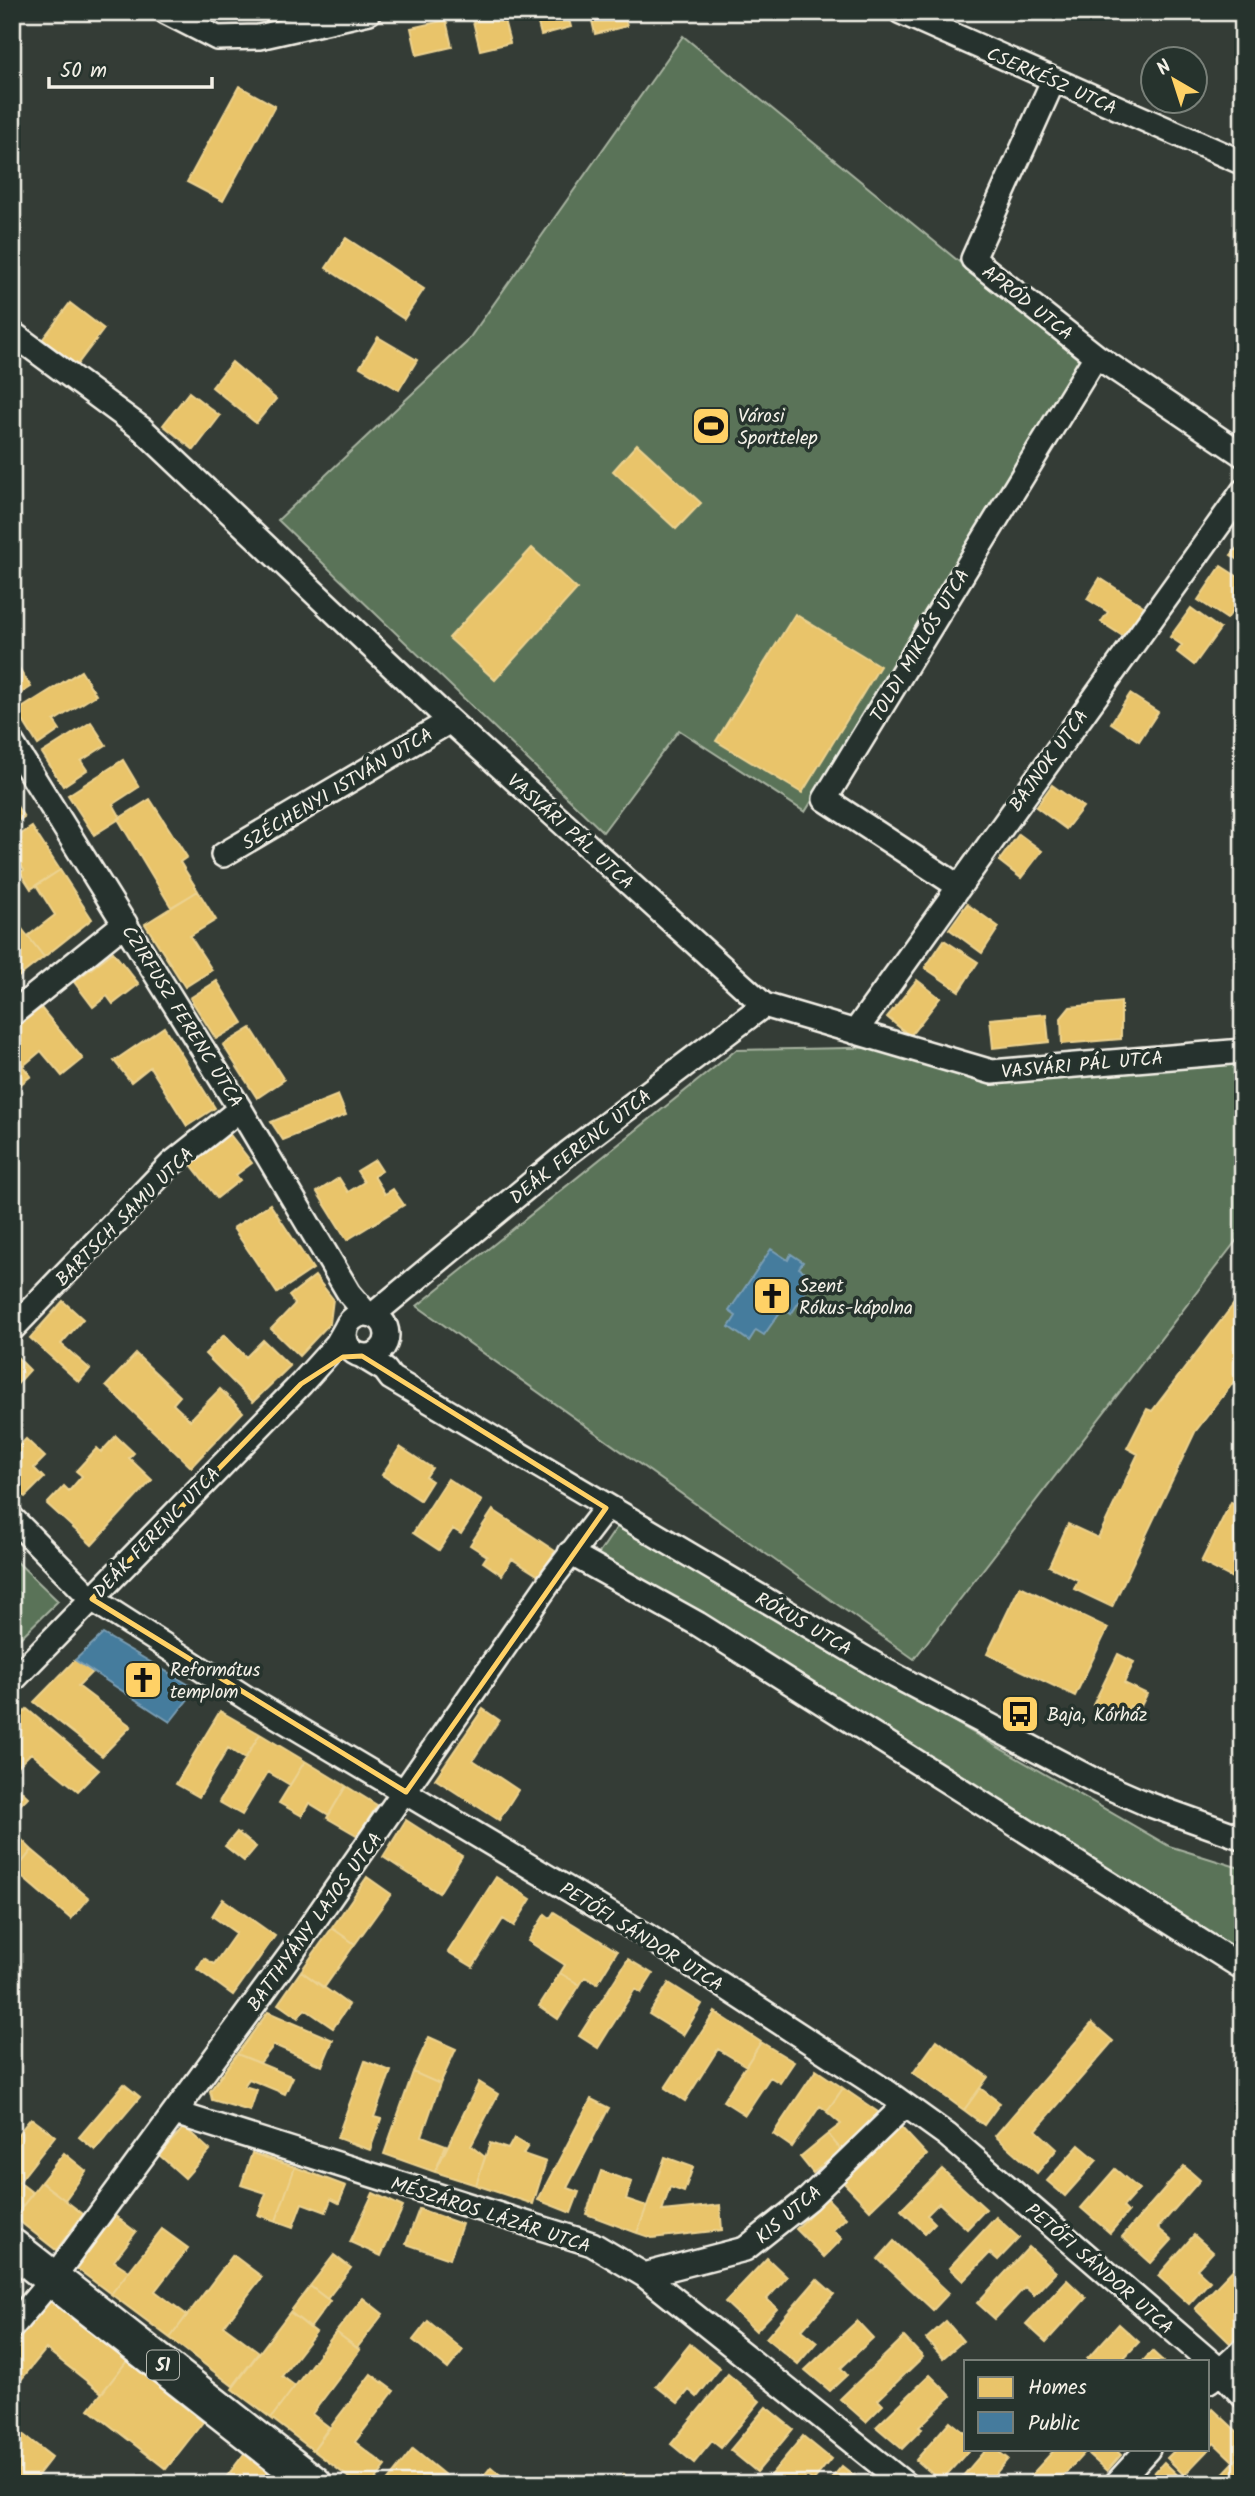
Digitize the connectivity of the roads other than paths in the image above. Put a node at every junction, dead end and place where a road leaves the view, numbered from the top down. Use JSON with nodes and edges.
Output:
{"nodes":[{"id":1,"x":166,"y":12,"type":"edge"},
{"id":2,"x":369,"y":12,"type":"edge"},
{"id":3,"x":901,"y":12,"type":"edge"},
{"id":4,"x":1053,"y":81,"type":"junction"},
{"id":5,"x":1243,"y":163,"type":"edge"},
{"id":6,"x":12,"y":333,"type":"edge"},
{"id":7,"x":1096,"y":356,"type":"junction"},
{"id":8,"x":1243,"y":455,"type":"edge"},
{"id":9,"x":1243,"y":491,"type":"edge"},
{"id":10,"x":450,"y":720,"type":"junction"},
{"id":11,"x":12,"y":743,"type":"edge"},
{"id":12,"x":223,"y":855,"type":"dead end"},
{"id":13,"x":958,"y":886,"type":"junction"},
{"id":14,"x":125,"y":923,"type":"junction"},
{"id":15,"x":764,"y":1005,"type":"junction"},
{"id":16,"x":12,"y":1014,"type":"edge"},
{"id":17,"x":855,"y":1032,"type":"junction"},
{"id":18,"x":1243,"y":1051,"type":"edge"},
{"id":19,"x":240,"y":1109,"type":"junction"},
{"id":20,"x":368,"y":1325,"type":"junction"},
{"id":21,"x":12,"y":1329,"type":"edge"},
{"id":22,"x":359,"y":1355,"type":"junction"},
{"id":23,"x":385,"y":1370,"type":"junction"},
{"id":24,"x":300,"y":1384,"type":"junction"},
{"id":25,"x":606,"y":1508,"type":"junction"},
{"id":26,"x":12,"y":1518,"type":"edge"},
{"id":27,"x":570,"y":1553,"type":"junction"},
{"id":28,"x":92,"y":1599,"type":"junction"},
{"id":29,"x":12,"y":1681,"type":"edge"},
{"id":30,"x":406,"y":1792,"type":"junction"},
{"id":31,"x":1243,"y":1838,"type":"edge"},
{"id":32,"x":1243,"y":1968,"type":"edge"},
{"id":33,"x":905,"y":2105,"type":"junction"},
{"id":34,"x":175,"y":2113,"type":"junction"},
{"id":35,"x":12,"y":2247,"type":"edge"},
{"id":36,"x":644,"y":2275,"type":"junction"},
{"id":37,"x":53,"y":2278,"type":"junction"},
{"id":38,"x":12,"y":2327,"type":"edge"},
{"id":39,"x":1243,"y":2350,"type":"edge"},
{"id":40,"x":1194,"y":2360,"type":"edge"},
{"id":41,"x":1213,"y":2377,"type":"edge"},
{"id":42,"x":1243,"y":2396,"type":"edge"},
{"id":43,"x":1147,"y":2450,"type":"edge"},
{"id":44,"x":314,"y":2484,"type":"edge"},
{"id":45,"x":905,"y":2484,"type":"edge"},
{"id":46,"x":1116,"y":2484,"type":"edge"}],
"edges":[{"from":1,"to":2,"type":"street"},
{"from":3,"to":4,"type":"street","name":"CSERKÉSZ UTCA"},
{"from":4,"to":5,"type":"street","name":"CSERKÉSZ UTCA"},
{"from":4,"to":7,"type":"street","name":"APRÓD UTCA"},
{"from":6,"to":10,"type":"street","name":"VASVÁRI PÁL UTCA"},
{"from":7,"to":8,"type":"street","name":"APRÓD UTCA"},
{"from":7,"to":13,"type":"street","name":"TOLDI MIKLÓS UTCA"},
{"from":9,"to":13,"type":"street","name":"BAJNOK UTCA"},
{"from":10,"to":12,"type":"street","name":"SZÉCHENYI ISTVÁN UTCA"},
{"from":10,"to":15,"type":"street","name":"VASVÁRI PÁL UTCA"},
{"from":11,"to":14,"type":"street","name":"CZIRFUSZ FERENC UTCA"},
{"from":13,"to":17,"type":"street","name":"BAJNOK UTCA"},
{"from":14,"to":16,"type":"street"},
{"from":14,"to":19,"type":"street","name":"CZIRFUSZ FERENC UTCA"},
{"from":15,"to":17,"type":"street","name":"VASVÁRI PÁL UTCA"},
{"from":15,"to":20,"type":"street","name":"DEÁK FERENC UTCA"},
{"from":17,"to":18,"type":"street","name":"VASVÁRI PÁL UTCA"},
{"from":19,"to":20,"type":"street","name":"CZIRFUSZ FERENC UTCA"},
{"from":19,"to":21,"type":"street","name":"BARTSCH SAMU UTCA"},
{"from":20,"to":22,"type":"street"},
{"from":20,"to":22,"type":"street"},
{"from":20,"to":23,"type":"street"},
{"from":20,"to":24,"type":"street"},
{"from":22,"to":23,"type":"street","name":"RÓKUS UTCA"},
{"from":22,"to":24,"type":"street"},
{"from":23,"to":25,"type":"street","name":"RÓKUS UTCA"},
{"from":24,"to":28,"type":"street","name":"DEÁK FERENC UTCA"},
{"from":25,"to":27,"type":"street","name":"BATTHYÁNY LAJOS UTCA"},
{"from":25,"to":31,"type":"street","name":"RÓKUS UTCA"},
{"from":26,"to":28,"type":"street","name":"PETŐFI SÁNDOR UTCA"},
{"from":27,"to":30,"type":"street","name":"BATTHYÁNY LAJOS UTCA"},
{"from":27,"to":32,"type":"street"},
{"from":28,"to":29,"type":"street","name":"DEÁK FERENC UTCA"},
{"from":28,"to":30,"type":"street","name":"PETŐFI SÁNDOR UTCA"},
{"from":30,"to":33,"type":"street","name":"PETŐFI SÁNDOR UTCA"},
{"from":30,"to":34,"type":"street","name":"BATTHYÁNY LAJOS UTCA"},
{"from":33,"to":36,"type":"street","name":"KIS UTCA"},
{"from":33,"to":40,"type":"street","name":"PETŐFI SÁNDOR UTCA"},
{"from":34,"to":36,"type":"street","name":"MÉSZÁROS LÁZÁR UTCA"},
{"from":34,"to":37,"type":"street","name":"BATTHYÁNY LAJOS UTCA"},
{"from":35,"to":37,"type":"main road","number":"51"},
{"from":36,"to":45,"type":"street","name":"MÉSZÁROS LÁZÁR UTCA"},
{"from":37,"to":38,"type":"street","name":"BATTHYÁNY LAJOS UTCA"},
{"from":37,"to":44,"type":"main road","number":"51"},
{"from":39,"to":41,"type":"street"},
{"from":41,"to":42,"type":"street","name":"PETŐFI SÁNDOR UTCA"},
{"from":43,"to":46,"type":"street"}]}
